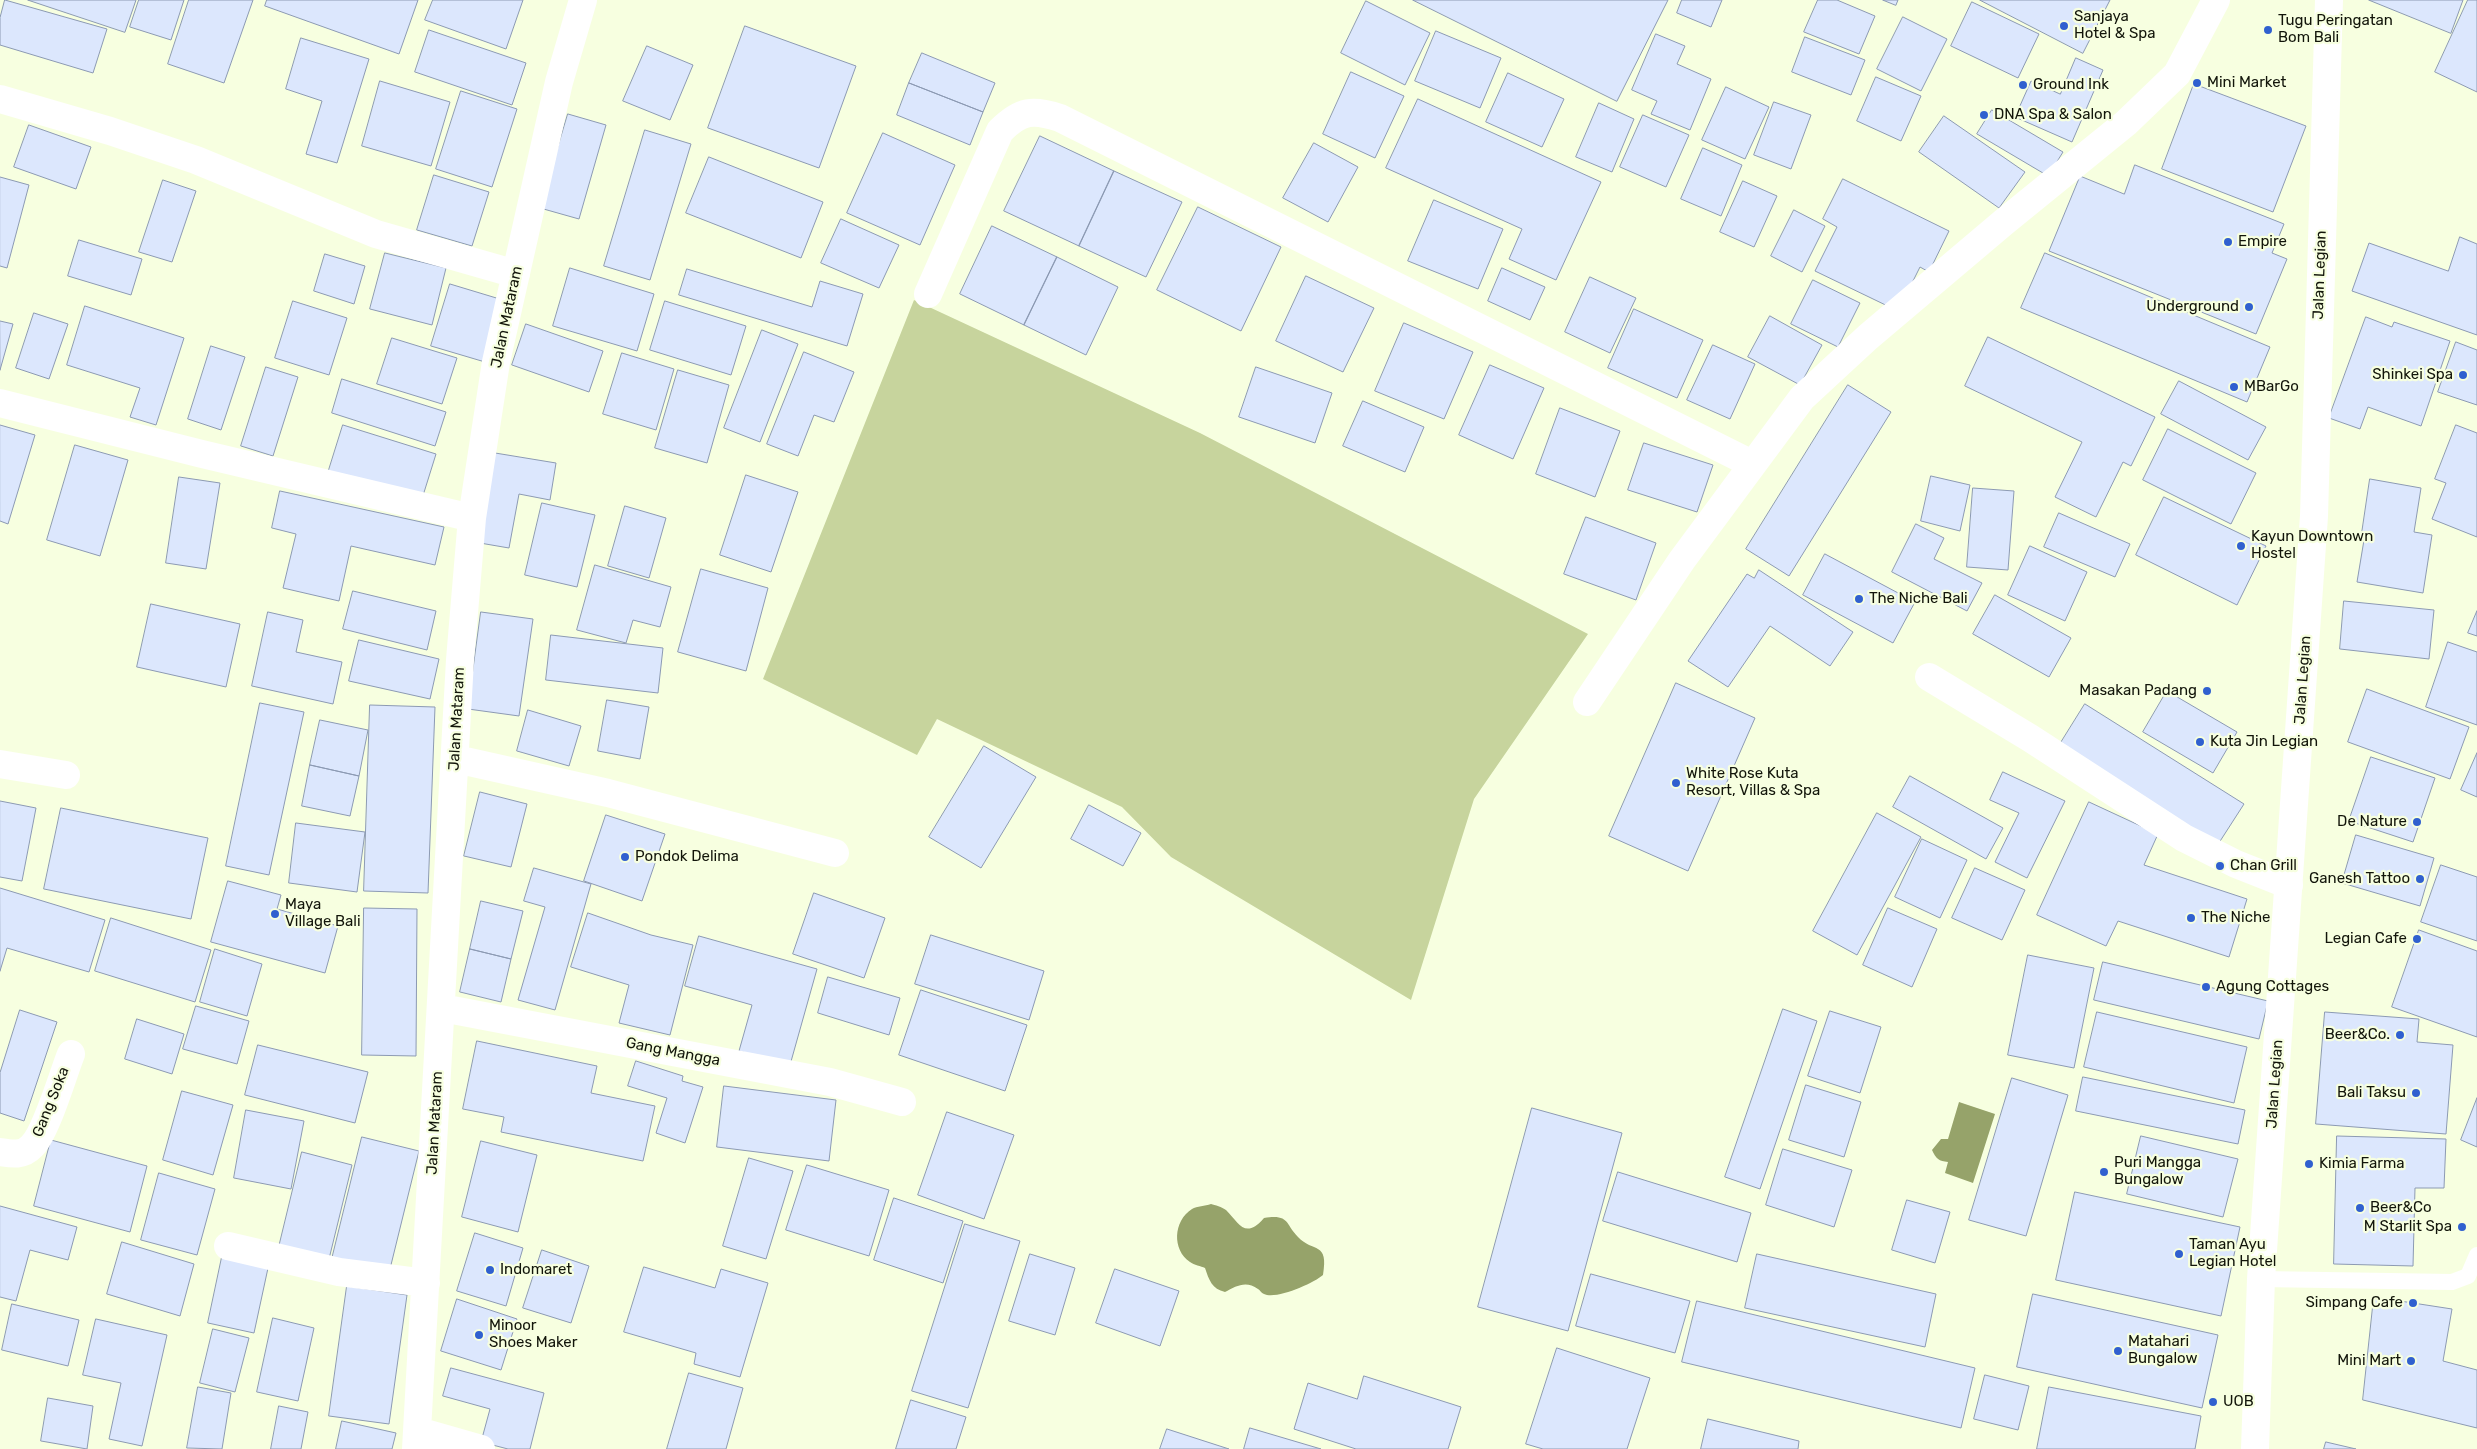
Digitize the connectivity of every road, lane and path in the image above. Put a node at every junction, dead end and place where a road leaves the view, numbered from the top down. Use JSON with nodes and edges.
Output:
{"nodes":[{"id":1,"x":583,"y":0,"type":"edge"},
{"id":2,"x":2216,"y":0,"type":"edge"},
{"id":3,"x":2328,"y":0,"type":"edge"},
{"id":4,"x":0,"y":99,"type":"edge"},
{"id":5,"x":516,"y":274,"type":"junction"},
{"id":6,"x":928,"y":294,"type":"dead end"},
{"id":7,"x":0,"y":403,"type":"edge"},
{"id":8,"x":1752,"y":464,"type":"junction"},
{"id":9,"x":472,"y":518,"type":"junction"},
{"id":10,"x":1929,"y":677,"type":"dead end"},
{"id":11,"x":1587,"y":702,"type":"dead end"},
{"id":12,"x":456,"y":759,"type":"junction"},
{"id":13,"x":0,"y":764,"type":"edge"},
{"id":14,"x":66,"y":775,"type":"dead end"},
{"id":15,"x":835,"y":854,"type":"dead end"},
{"id":16,"x":2289,"y":885,"type":"junction"},
{"id":17,"x":442,"y":1008,"type":"junction"},
{"id":18,"x":71,"y":1054,"type":"dead end"},
{"id":19,"x":902,"y":1102,"type":"dead end"},
{"id":20,"x":0,"y":1152,"type":"edge"},
{"id":21,"x":228,"y":1246,"type":"dead end"},
{"id":22,"x":2477,"y":1255,"type":"edge"},
{"id":23,"x":2261,"y":1279,"type":"junction"},
{"id":24,"x":426,"y":1283,"type":"junction"},
{"id":25,"x":417,"y":1440,"type":"edge"},
{"id":26,"x":481,"y":1449,"type":"edge"},
{"id":27,"x":2255,"y":1449,"type":"edge"}],
"edges":[{"from":1,"to":5,"type":"street","name":"Jalan Mataram"},
{"from":2,"to":8,"type":"street"},
{"from":3,"to":16,"type":"street","name":"Jalan Legian"},
{"from":4,"to":5,"type":"street"},
{"from":5,"to":9,"type":"street","name":"Jalan Mataram"},
{"from":6,"to":8,"type":"street"},
{"from":7,"to":9,"type":"street"},
{"from":8,"to":11,"type":"street"},
{"from":9,"to":12,"type":"street","name":"Jalan Mataram"},
{"from":10,"to":16,"type":"street"},
{"from":12,"to":15,"type":"street"},
{"from":12,"to":17,"type":"street","name":"Jalan Mataram"},
{"from":13,"to":14,"type":"street"},
{"from":16,"to":23,"type":"street","name":"Jalan Legian"},
{"from":17,"to":19,"type":"street","name":"Gang Mangga"},
{"from":17,"to":24,"type":"street","name":"Jalan Mataram"},
{"from":18,"to":20,"type":"street","name":"Gang Soka"},
{"from":21,"to":24,"type":"street"},
{"from":22,"to":23,"type":"lane"},
{"from":23,"to":27,"type":"street","name":"Jalan Legian"},
{"from":24,"to":25,"type":"street","name":"Jalan Mataram"},
{"from":25,"to":26,"type":"street"}]}
